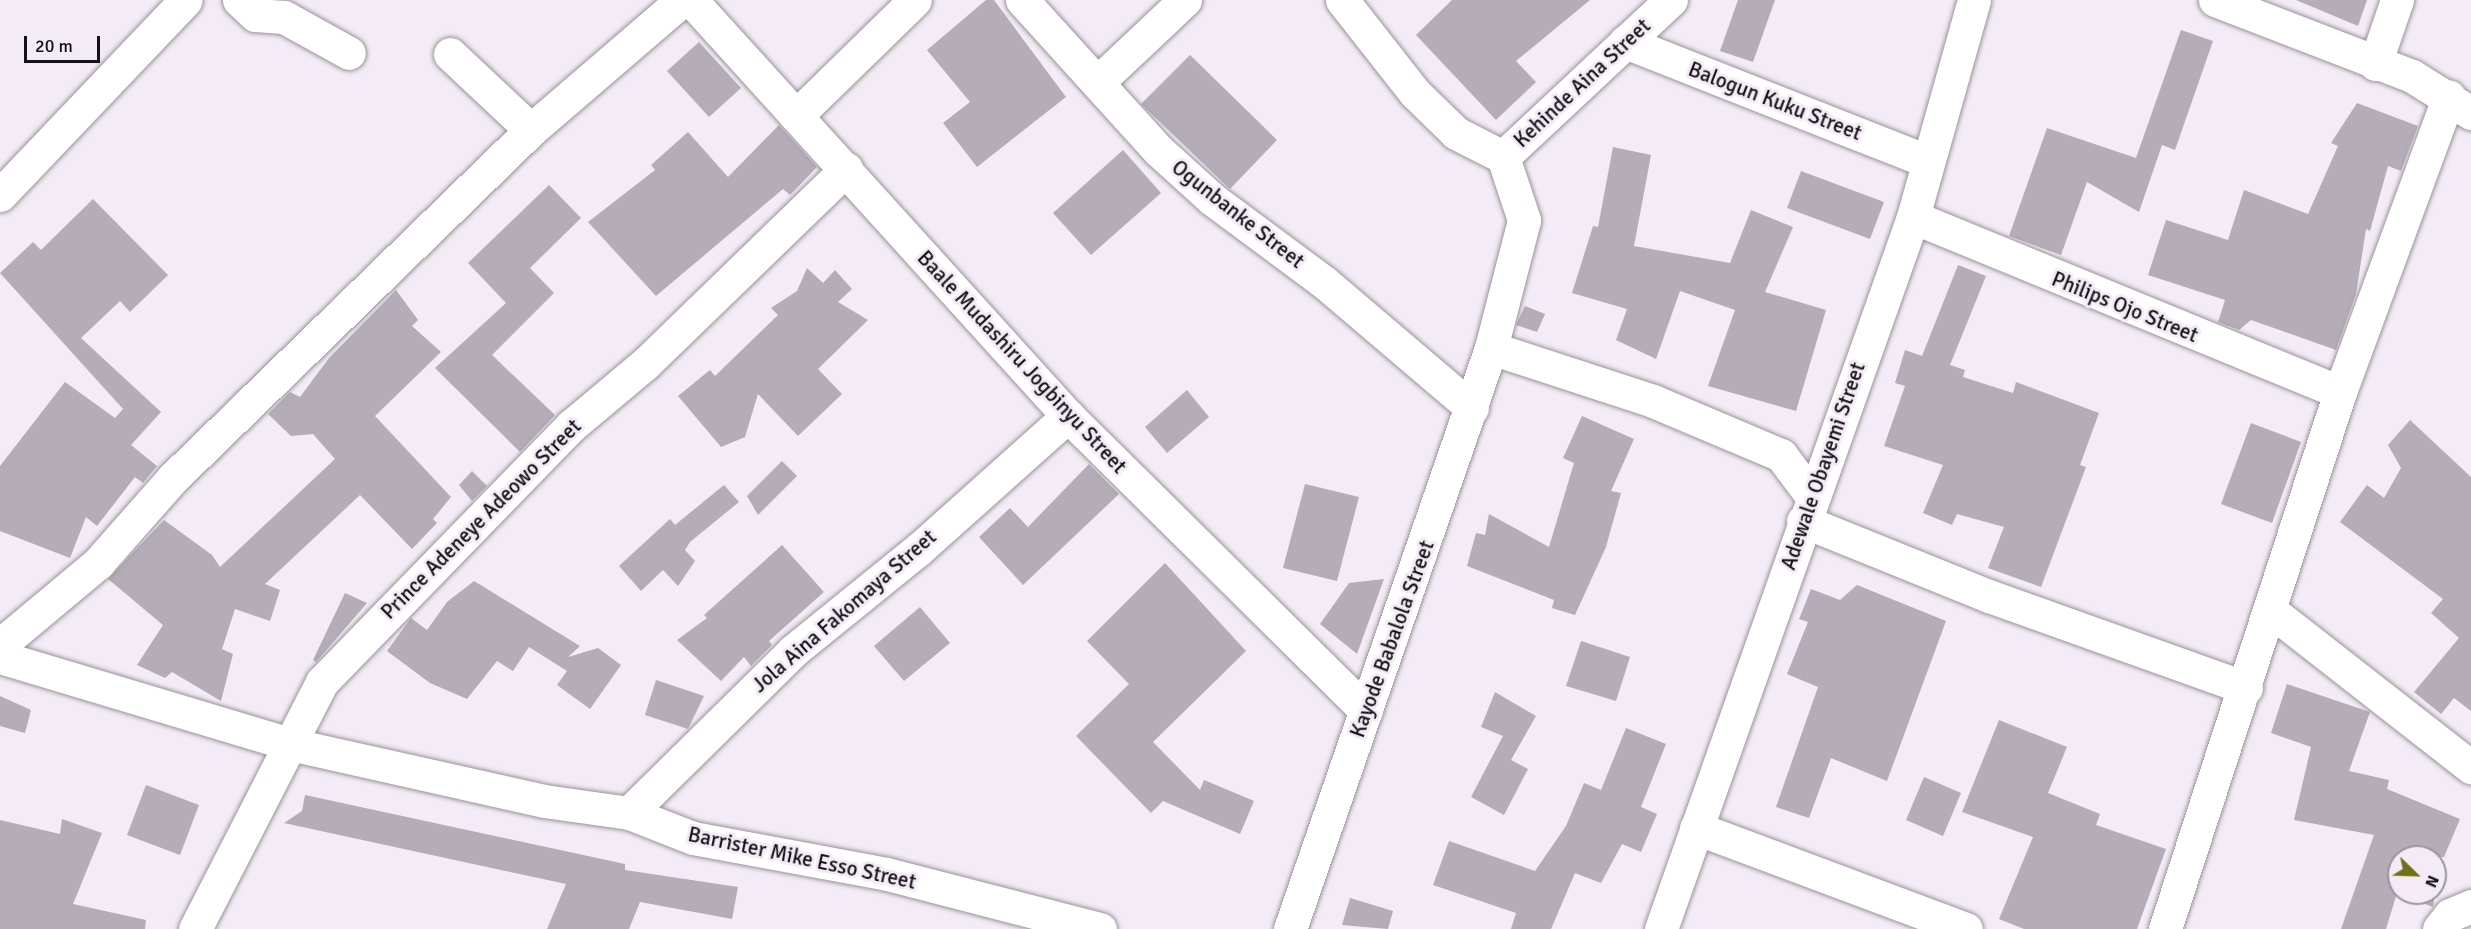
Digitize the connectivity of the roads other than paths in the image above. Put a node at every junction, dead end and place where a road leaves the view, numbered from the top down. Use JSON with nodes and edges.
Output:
{"nodes":[{"id":1,"x":186,"y":0,"type":"edge"},
{"id":2,"x":239,"y":0,"type":"edge"},
{"id":3,"x":682,"y":0,"type":"edge"},
{"id":4,"x":691,"y":0,"type":"edge"},
{"id":5,"x":915,"y":0,"type":"edge"},
{"id":6,"x":1022,"y":0,"type":"edge"},
{"id":7,"x":1185,"y":0,"type":"edge"},
{"id":8,"x":1342,"y":0,"type":"edge"},
{"id":9,"x":1671,"y":0,"type":"edge"},
{"id":10,"x":1974,"y":0,"type":"edge"},
{"id":11,"x":2215,"y":0,"type":"edge"},
{"id":12,"x":2397,"y":0,"type":"edge"},
{"id":13,"x":1625,"y":42,"type":"junction"},
{"id":14,"x":349,"y":53,"type":"dead end"},
{"id":15,"x":450,"y":54,"type":"dead end"},
{"id":16,"x":2375,"y":64,"type":"junction"},
{"id":17,"x":1100,"y":80,"type":"junction"},
{"id":18,"x":2460,"y":105,"type":"edge"},
{"id":19,"x":796,"y":116,"type":"junction"},
{"id":20,"x":531,"y":130,"type":"junction"},
{"id":21,"x":1503,"y":157,"type":"junction"},
{"id":22,"x":1924,"y":160,"type":"junction"},
{"id":23,"x":846,"y":169,"type":"junction"},
{"id":24,"x":0,"y":195,"type":"edge"},
{"id":25,"x":1913,"y":217,"type":"junction"},
{"id":26,"x":1491,"y":348,"type":"junction"},
{"id":27,"x":2340,"y":392,"type":"junction"},
{"id":28,"x":1472,"y":408,"type":"junction"},
{"id":29,"x":1068,"y":416,"type":"junction"},
{"id":30,"x":1834,"y":430,"type":"junction"},
{"id":31,"x":1781,"y":455,"type":"junction"},
{"id":32,"x":1807,"y":508,"type":"junction"},
{"id":33,"x":2271,"y":611,"type":"junction"},
{"id":34,"x":0,"y":645,"type":"edge"},
{"id":35,"x":0,"y":657,"type":"edge"},
{"id":36,"x":2246,"y":688,"type":"junction"},
{"id":37,"x":1366,"y":711,"type":"junction"},
{"id":38,"x":294,"y":745,"type":"junction"},
{"id":39,"x":2471,"y":767,"type":"edge"},
{"id":40,"x":629,"y":813,"type":"junction"},
{"id":41,"x":1696,"y":828,"type":"junction"},
{"id":42,"x":2471,"y":906,"type":"edge"},
{"id":43,"x":195,"y":929,"type":"edge"},
{"id":44,"x":1100,"y":929,"type":"edge"},
{"id":45,"x":1290,"y":929,"type":"edge"},
{"id":46,"x":1661,"y":929,"type":"edge"},
{"id":47,"x":1966,"y":929,"type":"edge"},
{"id":48,"x":2165,"y":929,"type":"edge"},
{"id":49,"x":2439,"y":929,"type":"edge"}],
"edges":[{"from":1,"to":24,"type":"street"},
{"from":2,"to":14,"type":"street"},
{"from":3,"to":20,"type":"street"},
{"from":4,"to":19,"type":"street","name":"Baale Mudashiru Jogbinyu Street"},
{"from":5,"to":19,"type":"street"},
{"from":6,"to":17,"type":"street","name":"Ogunbanke Street"},
{"from":7,"to":17,"type":"street"},
{"from":8,"to":21,"type":"street","name":"Kehinde Aina Street"},
{"from":9,"to":13,"type":"street","name":"Kehinde Aina Street"},
{"from":10,"to":22,"type":"street","name":"Adewale Obayemi Street"},
{"from":11,"to":16,"type":"street"},
{"from":12,"to":16,"type":"street"},
{"from":13,"to":21,"type":"street","name":"Kehinde Aina Street"},
{"from":13,"to":22,"type":"street","name":"Balogun Kuku Street"},
{"from":15,"to":20,"type":"street"},
{"from":16,"to":18,"type":"street"},
{"from":17,"to":28,"type":"street","name":"Ogunbanke Street"},
{"from":18,"to":27,"type":"street"},
{"from":19,"to":23,"type":"street","name":"Baale Mudashiru Jogbinyu Street"},
{"from":20,"to":34,"type":"street"},
{"from":21,"to":26,"type":"street","name":"Kayode Babalola Street"},
{"from":22,"to":25,"type":"street","name":"Adewale Obayemi Street"},
{"from":23,"to":29,"type":"street","name":"Baale Mudashiru Jogbinyu Street"},
{"from":23,"to":38,"type":"street","name":"Prince Adeneye Adeowo Street"},
{"from":25,"to":27,"type":"street","name":"Philips Ojo Street"},
{"from":25,"to":30,"type":"street","name":"Adewale Obayemi Street"},
{"from":26,"to":28,"type":"street","name":"Kayode Babalola Street"},
{"from":26,"to":31,"type":"street"},
{"from":27,"to":33,"type":"street"},
{"from":28,"to":37,"type":"street","name":"Kayode Babalola Street"},
{"from":29,"to":37,"type":"street","name":"Baale Mudashiru Jogbinyu Street"},
{"from":29,"to":40,"type":"street","name":"Jola Aina Fakomaya Street"},
{"from":30,"to":31,"type":"street"},
{"from":30,"to":32,"type":"street","name":"Adewale Obayemi Street"},
{"from":31,"to":32,"type":"street"},
{"from":32,"to":36,"type":"street"},
{"from":32,"to":41,"type":"street","name":"Adewale Obayemi Street"},
{"from":33,"to":36,"type":"street"},
{"from":33,"to":39,"type":"street"},
{"from":35,"to":38,"type":"street","name":"Barrister Mike Esso Street"},
{"from":36,"to":48,"type":"street"},
{"from":37,"to":45,"type":"street","name":"Kayode Babalola Street"},
{"from":38,"to":40,"type":"street","name":"Barrister Mike Esso Street"},
{"from":38,"to":43,"type":"street","name":"Prince Adeneye Adeowo Street"},
{"from":40,"to":44,"type":"street","name":"Barrister Mike Esso Street"},
{"from":41,"to":46,"type":"street","name":"Adewale Obayemi Street"},
{"from":41,"to":47,"type":"street"},
{"from":42,"to":49,"type":"street"}]}
